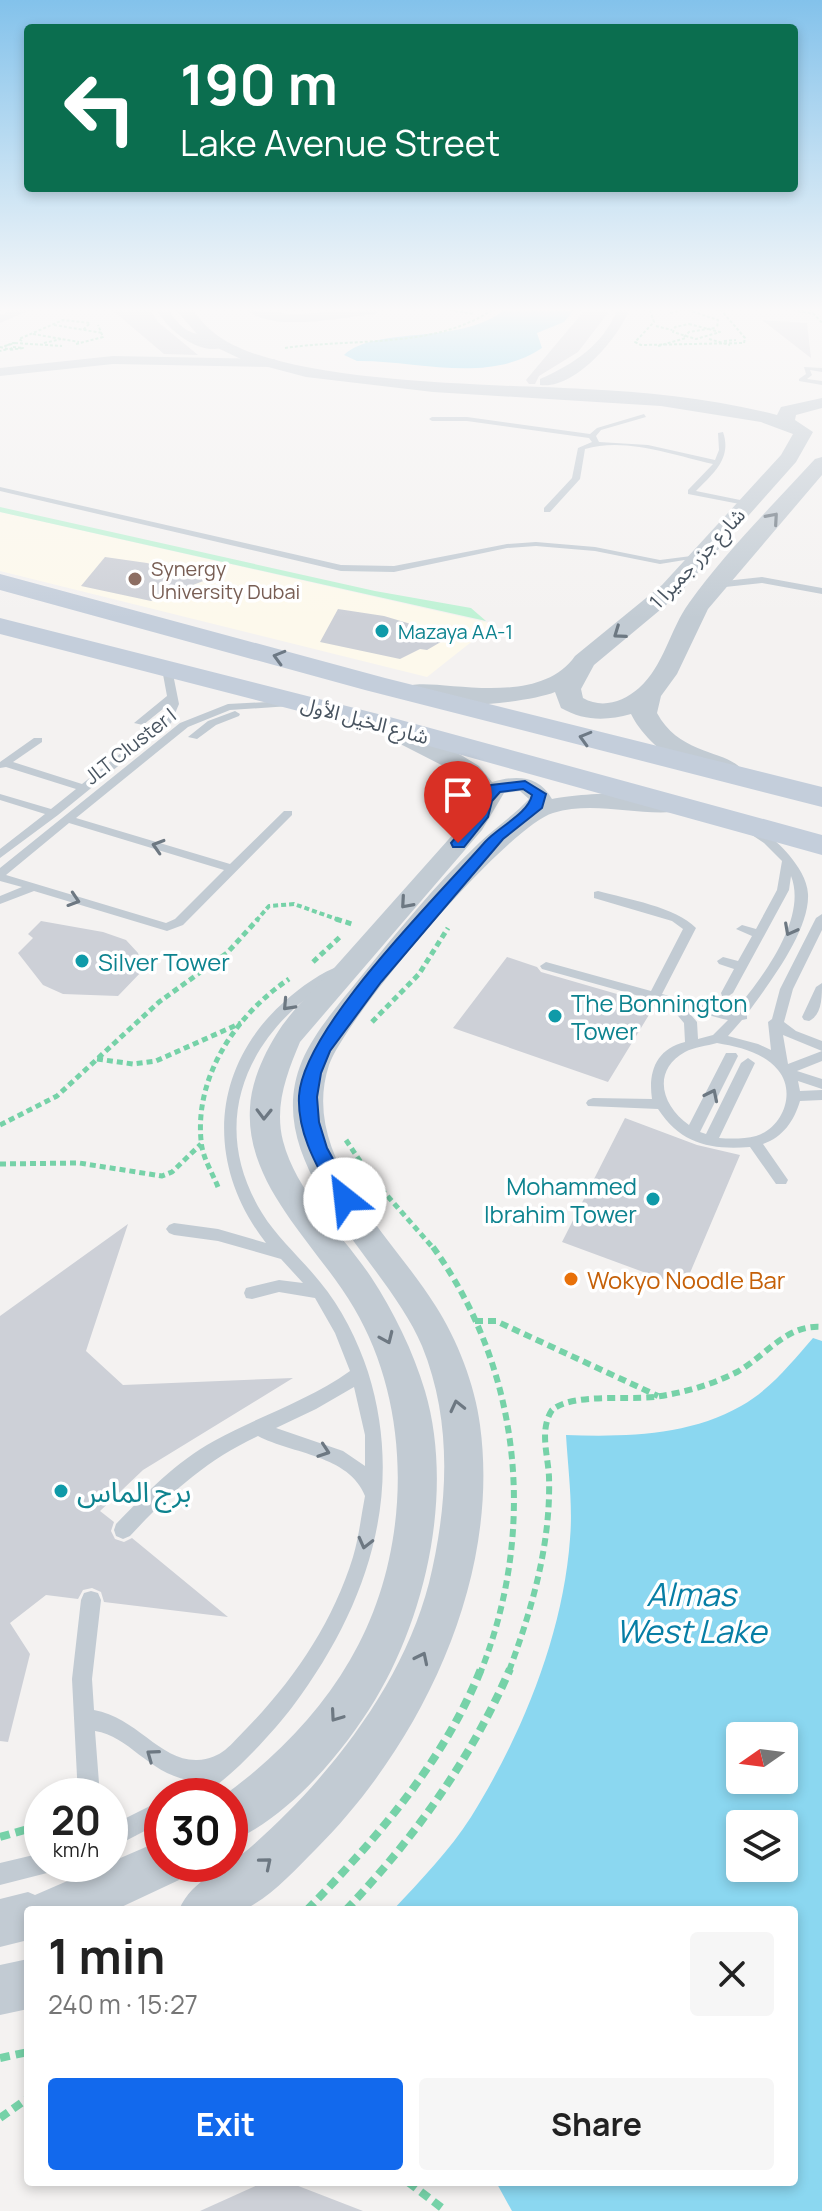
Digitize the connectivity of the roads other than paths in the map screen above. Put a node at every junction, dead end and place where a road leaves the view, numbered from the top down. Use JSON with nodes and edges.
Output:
{"nodes":[{"id":1,"x":723,"y":413,"type":"edge"},
{"id":2,"x":742,"y":413,"type":"edge"},
{"id":3,"x":749,"y":413,"type":"edge"},
{"id":4,"x":644,"y":416,"type":"dead end"},
{"id":5,"x":432,"y":419,"type":"dead end"},
{"id":6,"x":801,"y":424,"type":"edge"},
{"id":7,"x":721,"y":433,"type":"dead end"},
{"id":8,"x":594,"y":440,"type":"junction"},
{"id":9,"x":789,"y":458,"type":"junction"},
{"id":10,"x":718,"y":463,"type":"junction"},
{"id":11,"x":821,"y":464,"type":"edge"},
{"id":12,"x":0,"y":489,"type":"edge"},
{"id":13,"x":747,"y":504,"type":"junction"},
{"id":14,"x":547,"y":510,"type":"dead end"},
{"id":15,"x":699,"y":557,"type":"junction"},
{"id":16,"x":660,"y":562,"type":"junction"},
{"id":17,"x":741,"y":566,"type":"junction"},
{"id":18,"x":682,"y":576,"type":"junction"},
{"id":19,"x":772,"y":581,"type":"junction"},
{"id":20,"x":0,"y":582,"type":"edge"},
{"id":21,"x":714,"y":585,"type":"junction"},
{"id":22,"x":822,"y":591,"type":"edge"},
{"id":23,"x":0,"y":603,"type":"edge"},
{"id":24,"x":0,"y":626,"type":"edge"},
{"id":25,"x":577,"y":672,"type":"junction"},
{"id":26,"x":170,"y":682,"type":"junction"},
{"id":27,"x":375,"y":684,"type":"junction"},
{"id":28,"x":648,"y":694,"type":"junction"},
{"id":29,"x":296,"y":704,"type":"junction"},
{"id":30,"x":375,"y":722,"type":"junction"},
{"id":31,"x":139,"y":723,"type":"dead end"},
{"id":32,"x":193,"y":737,"type":"dead end"},
{"id":33,"x":38,"y":740,"type":"dead end"},
{"id":34,"x":3,"y":765,"type":"edge"},
{"id":35,"x":85,"y":788,"type":"junction"},
{"id":36,"x":809,"y":794,"type":"edge"},
{"id":37,"x":0,"y":797,"type":"edge"},
{"id":38,"x":485,"y":800,"type":"junction"},
{"id":39,"x":679,"y":805,"type":"junction"},
{"id":40,"x":54,"y":813,"type":"junction"},
{"id":41,"x":288,"y":813,"type":"dead end"},
{"id":42,"x":528,"y":814,"type":"junction"},
{"id":43,"x":67,"y":819,"type":"junction"},
{"id":44,"x":822,"y":822,"type":"edge"},
{"id":45,"x":743,"y":825,"type":"junction"},
{"id":46,"x":822,"y":845,"type":"edge"},
{"id":47,"x":0,"y":855,"type":"edge"},
{"id":48,"x":788,"y":860,"type":"junction"},
{"id":49,"x":233,"y":869,"type":"junction"},
{"id":50,"x":0,"y":875,"type":"edge"},
{"id":51,"x":34,"y":887,"type":"junction"},
{"id":52,"x":598,"y":895,"type":"dead end"},
{"id":53,"x":0,"y":900,"type":"edge"},
{"id":54,"x":822,"y":918,"type":"edge"},
{"id":55,"x":742,"y":929,"type":"dead end"},
{"id":56,"x":759,"y":934,"type":"junction"},
{"id":57,"x":723,"y":961,"type":"dead end"},
{"id":58,"x":353,"y":964,"type":"junction"},
{"id":59,"x":546,"y":966,"type":"dead end"},
{"id":60,"x":742,"y":967,"type":"junction"},
{"id":61,"x":821,"y":990,"type":"edge"},
{"id":62,"x":727,"y":993,"type":"dead end"},
{"id":63,"x":654,"y":997,"type":"junction"},
{"id":64,"x":673,"y":1002,"type":"junction"},
{"id":65,"x":742,"y":1016,"type":"junction"},
{"id":66,"x":809,"y":1017,"type":"dead end"},
{"id":67,"x":775,"y":1022,"type":"junction"},
{"id":68,"x":717,"y":1039,"type":"junction"},
{"id":69,"x":692,"y":1043,"type":"junction"},
{"id":70,"x":822,"y":1046,"type":"edge"},
{"id":71,"x":731,"y":1056,"type":"dead end"},
{"id":72,"x":822,"y":1056,"type":"edge"},
{"id":73,"x":748,"y":1063,"type":"dead end"},
{"id":74,"x":785,"y":1069,"type":"junction"},
{"id":75,"x":822,"y":1084,"type":"edge"},
{"id":76,"x":822,"y":1095,"type":"edge"},
{"id":77,"x":794,"y":1096,"type":"junction"},
{"id":78,"x":593,"y":1103,"type":"dead end"},
{"id":79,"x":658,"y":1104,"type":"junction"},
{"id":80,"x":692,"y":1134,"type":"junction"},
{"id":81,"x":710,"y":1141,"type":"junction"},
{"id":82,"x":754,"y":1142,"type":"junction"},
{"id":83,"x":781,"y":1180,"type":"dead end"},
{"id":84,"x":174,"y":1229,"type":"dead end"},
{"id":85,"x":284,"y":1254,"type":"junction"},
{"id":86,"x":252,"y":1293,"type":"dead end"},
{"id":87,"x":320,"y":1293,"type":"junction"},
{"id":88,"x":360,"y":1373,"type":"junction"},
{"id":89,"x":261,"y":1429,"type":"junction"},
{"id":90,"x":375,"y":1492,"type":"junction"},
{"id":91,"x":123,"y":1530,"type":"dead end"},
{"id":92,"x":91,"y":1600,"type":"dead end"},
{"id":93,"x":86,"y":1719,"type":"junction"},
{"id":94,"x":226,"y":1767,"type":"junction"},
{"id":95,"x":88,"y":1778,"type":"edge"},
{"id":96,"x":210,"y":1778,"type":"edge"},
{"id":97,"x":248,"y":1804,"type":"edge"},
{"id":98,"x":24,"y":1868,"type":"edge"},
{"id":99,"x":144,"y":1873,"type":"edge"},
{"id":100,"x":0,"y":1874,"type":"edge"},
{"id":101,"x":63,"y":1906,"type":"edge"},
{"id":102,"x":208,"y":1906,"type":"edge"},
{"id":103,"x":24,"y":1917,"type":"edge"},
{"id":104,"x":0,"y":1923,"type":"edge"},
{"id":105,"x":24,"y":1985,"type":"edge"},
{"id":106,"x":0,"y":1990,"type":"edge"}],
"edges":[{"from":1,"to":9,"type":"street"},
{"from":2,"to":6,"type":"street"},
{"from":3,"to":6,"type":"street"},
{"from":4,"to":8,"type":"lane"},
{"from":5,"to":8,"type":"lane"},
{"from":6,"to":9,"type":"street","name":"شارع جزر جميرا 1"},
{"from":7,"to":10,"type":"lane"},
{"from":8,"to":10,"type":"lane"},
{"from":8,"to":14,"type":"lane"},
{"from":9,"to":13,"type":"street","name":"شارع جزر جميرا 1"},
{"from":10,"to":13,"type":"lane"},
{"from":17,"to":11,"type":"street","name":"شارع جزر جميرا 1","one_way":true},
{"from":12,"to":16,"type":"lane"},
{"from":13,"to":15,"type":"street","name":"شارع جزر جميرا 1"},
{"from":15,"to":16,"type":"lane"},
{"from":15,"to":18,"type":"street","name":"شارع جزر جميرا 1"},
{"from":16,"to":18,"type":"lane"},
{"from":17,"to":19,"type":"lane"},
{"from":17,"to":21,"type":"street","name":"شارع جزر جميرا 1"},
{"from":18,"to":25,"type":"street","name":"شارع جزر جميرا 1","one_way":true},
{"from":19,"to":21,"type":"lane"},
{"from":19,"to":22,"type":"lane"},
{"from":27,"to":20,"type":"main road","one_way":true},
{"from":21,"to":28,"type":"street","name":"شارع جزر جميرا 1"},
{"from":23,"to":44,"type":"main road","name":"شارع الخيل الأول"},
{"from":24,"to":26,"type":"main road","name":"شارع الخيل الأول"},
{"from":25,"to":27,"type":"street"},
{"from":25,"to":28,"type":"street"},
{"from":26,"to":29,"type":"main road","name":"شارع الخيل الأول"},
{"from":26,"to":31,"type":"lane"},
{"from":26,"to":35,"type":"lane","name":"JLT Cluster I"},
{"from":36,"to":27,"type":"main road","one_way":true},
{"from":28,"to":36,"type":"street"},
{"from":29,"to":30,"type":"main road","name":"شارع الخيل الأول"},
{"from":29,"to":32,"type":"lane"},
{"from":29,"to":43,"type":"lane","name":"JLT Cluster I"},
{"from":30,"to":38,"type":"street"},
{"from":30,"to":39,"type":"main road","name":"شارع الخيل الأول"},
{"from":33,"to":34,"type":"lane"},
{"from":34,"to":35,"type":"lane"},
{"from":35,"to":40,"type":"lane","name":"JLT Cluster I"},
{"from":37,"to":40,"type":"lane"},
{"from":38,"to":42,"type":"street"},
{"from":38,"to":58,"type":"street","one_way":true},
{"from":39,"to":42,"type":"street"},
{"from":39,"to":45,"type":"main road","name":"شارع الخيل الأول"},
{"from":40,"to":47,"type":"lane","name":"JLT Cluster I"},
{"from":41,"to":49,"type":"lane"},
{"from":102,"to":42,"type":"street","one_way":true},
{"from":49,"to":43,"type":"lane","one_way":true},
{"from":43,"to":50,"type":"lane","name":"JLT Cluster I"},
{"from":45,"to":46,"type":"main road","name":"شارع الخيل الأول"},
{"from":45,"to":48,"type":"lane"},
{"from":48,"to":56,"type":"lane"},
{"from":48,"to":65,"type":"lane","one_way":true},
{"from":51,"to":49,"type":"lane","one_way":true},
{"from":50,"to":51,"type":"lane"},
{"from":51,"to":53,"type":"lane"},
{"from":52,"to":63,"type":"lane"},
{"from":54,"to":67,"type":"lane"},
{"from":55,"to":56,"type":"lane"},
{"from":56,"to":60,"type":"lane"},
{"from":57,"to":60,"type":"lane"},
{"from":58,"to":85,"type":"lane","one_way":true},
{"from":58,"to":97,"type":"street","one_way":true},
{"from":59,"to":63,"type":"lane"},
{"from":60,"to":62,"type":"lane"},
{"from":61,"to":66,"type":"lane"},
{"from":63,"to":64,"type":"lane"},
{"from":64,"to":65,"type":"lane"},
{"from":64,"to":69,"type":"lane"},
{"from":65,"to":68,"type":"lane"},
{"from":67,"to":70,"type":"lane"},
{"from":67,"to":74,"type":"lane"},
{"from":68,"to":69,"type":"lane"},
{"from":68,"to":74,"type":"lane"},
{"from":69,"to":79,"type":"lane"},
{"from":80,"to":71,"type":"lane","one_way":true},
{"from":72,"to":74,"type":"lane"},
{"from":73,"to":81,"type":"lane"},
{"from":74,"to":75,"type":"lane"},
{"from":74,"to":77,"type":"lane"},
{"from":76,"to":77,"type":"lane"},
{"from":77,"to":82,"type":"lane"},
{"from":78,"to":79,"type":"lane"},
{"from":79,"to":80,"type":"lane"},
{"from":80,"to":81,"type":"lane"},
{"from":81,"to":82,"type":"lane"},
{"from":82,"to":83,"type":"lane"},
{"from":84,"to":85,"type":"lane"},
{"from":85,"to":87,"type":"lane"},
{"from":86,"to":87,"type":"lane"},
{"from":87,"to":88,"type":"lane"},
{"from":88,"to":89,"type":"lane"},
{"from":88,"to":90,"type":"lane"},
{"from":89,"to":90,"type":"lane","one_way":true},
{"from":89,"to":91,"type":"lane"},
{"from":90,"to":94,"type":"lane","one_way":true},
{"from":92,"to":93,"type":"lane"},
{"from":94,"to":93,"type":"lane","one_way":true},
{"from":93,"to":95,"type":"lane"},
{"from":94,"to":96,"type":"lane"},
{"from":98,"to":100,"type":"lane"},
{"from":99,"to":101,"type":"street"},
{"from":103,"to":104,"type":"street"},
{"from":105,"to":106,"type":"street"}]}
